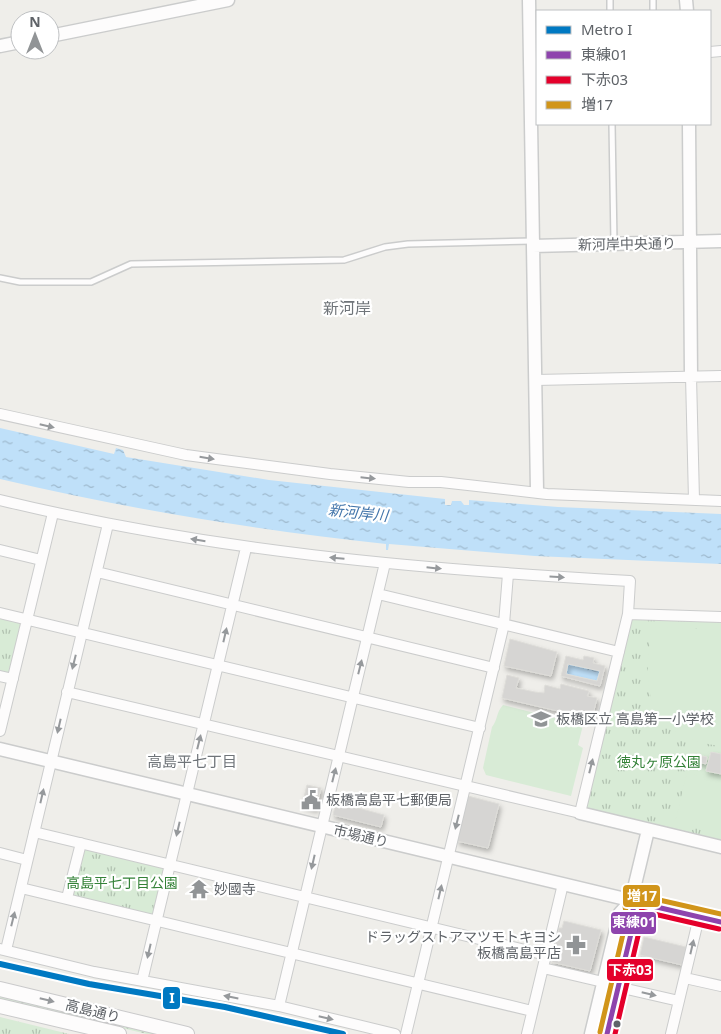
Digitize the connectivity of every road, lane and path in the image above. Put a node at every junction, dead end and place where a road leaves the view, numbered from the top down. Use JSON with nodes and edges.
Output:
{"nodes":[{"id":1,"x":228,"y":0,"type":"edge"},
{"id":2,"x":529,"y":0,"type":"edge"},
{"id":3,"x":60,"y":34,"type":"edge"},
{"id":4,"x":534,"y":54,"type":"edge"},
{"id":5,"x":612,"y":125,"type":"edge"},
{"id":6,"x":689,"y":125,"type":"edge"},
{"id":7,"x":721,"y":241,"type":"edge"},
{"id":8,"x":690,"y":243,"type":"junction"},
{"id":9,"x":533,"y":244,"type":"junction"},
{"id":10,"x":614,"y":245,"type":"junction"},
{"id":11,"x":0,"y":278,"type":"edge"},
{"id":12,"x":691,"y":376,"type":"junction"},
{"id":13,"x":721,"y":376,"type":"edge"},
{"id":14,"x":536,"y":380,"type":"junction"},
{"id":15,"x":0,"y":414,"type":"edge"},
{"id":16,"x":537,"y":491,"type":"junction"},
{"id":17,"x":0,"y":500,"type":"edge"},
{"id":18,"x":694,"y":500,"type":"junction"},
{"id":19,"x":721,"y":501,"type":"edge"},
{"id":20,"x":52,"y":513,"type":"junction"},
{"id":21,"x":108,"y":524,"type":"junction"},
{"id":22,"x":246,"y":548,"type":"junction"},
{"id":23,"x":0,"y":550,"type":"edge"},
{"id":24,"x":41,"y":560,"type":"junction"},
{"id":25,"x":386,"y":563,"type":"junction"},
{"id":26,"x":97,"y":572,"type":"junction"},
{"id":27,"x":508,"y":574,"type":"junction"},
{"id":28,"x":378,"y":594,"type":"junction"},
{"id":29,"x":232,"y":605,"type":"junction"},
{"id":30,"x":0,"y":613,"type":"edge"},
{"id":31,"x":628,"y":614,"type":"junction"},
{"id":32,"x":721,"y":617,"type":"edge"},
{"id":33,"x":27,"y":619,"type":"junction"},
{"id":34,"x":504,"y":624,"type":"junction"},
{"id":35,"x":82,"y":632,"type":"junction"},
{"id":36,"x":367,"y":638,"type":"junction"},
{"id":37,"x":618,"y":652,"type":"junction"},
{"id":38,"x":218,"y":665,"type":"junction"},
{"id":39,"x":494,"y":668,"type":"junction"},
{"id":40,"x":0,"y":676,"type":"edge"},
{"id":41,"x":13,"y":679,"type":"junction"},
{"id":42,"x":67,"y":692,"type":"junction"},
{"id":43,"x":353,"y":697,"type":"junction"},
{"id":44,"x":204,"y":724,"type":"junction"},
{"id":45,"x":480,"y":728,"type":"junction"},
{"id":46,"x":0,"y":731,"type":"edge"},
{"id":47,"x":0,"y":749,"type":"edge"},
{"id":48,"x":339,"y":757,"type":"junction"},
{"id":49,"x":51,"y":761,"type":"junction"},
{"id":50,"x":466,"y":787,"type":"junction"},
{"id":51,"x":187,"y":794,"type":"junction"},
{"id":52,"x":580,"y":814,"type":"junction"},
{"id":53,"x":322,"y":826,"type":"junction"},
{"id":54,"x":648,"y":830,"type":"junction"},
{"id":55,"x":34,"y":832,"type":"junction"},
{"id":56,"x":81,"y":844,"type":"junction"},
{"id":57,"x":721,"y":847,"type":"edge"},
{"id":58,"x":0,"y":853,"type":"edge"},
{"id":59,"x":448,"y":857,"type":"junction"},
{"id":60,"x":27,"y":860,"type":"junction"},
{"id":61,"x":170,"y":864,"type":"junction"},
{"id":62,"x":563,"y":884,"type":"junction"},
{"id":63,"x":20,"y":888,"type":"junction"},
{"id":64,"x":305,"y":897,"type":"junction"},
{"id":65,"x":67,"y":898,"type":"junction"},
{"id":66,"x":631,"y":901,"type":"junction"},
{"id":67,"x":699,"y":917,"type":"junction"},
{"id":68,"x":156,"y":920,"type":"junction"},
{"id":69,"x":721,"y":922,"type":"edge"},
{"id":70,"x":432,"y":928,"type":"junction"},
{"id":71,"x":3,"y":950,"type":"edge"},
{"id":72,"x":292,"y":953,"type":"junction"},
{"id":73,"x":546,"y":955,"type":"junction"},
{"id":74,"x":543,"y":968,"type":"junction"},
{"id":75,"x":685,"y":978,"type":"junction"},
{"id":76,"x":142,"y":981,"type":"junction"},
{"id":77,"x":603,"y":982,"type":"junction"},
{"id":78,"x":418,"y":983,"type":"junction"},
{"id":79,"x":721,"y":986,"type":"edge"},
{"id":80,"x":618,"y":987,"type":"junction"},
{"id":81,"x":0,"y":989,"type":"edge"},
{"id":82,"x":679,"y":1001,"type":"junction"},
{"id":83,"x":0,"y":1006,"type":"edge"},
{"id":84,"x":279,"y":1006,"type":"junction"},
{"id":85,"x":532,"y":1011,"type":"junction"},
{"id":86,"x":674,"y":1033,"type":"edge"},
{"id":87,"x":119,"y":1034,"type":"edge"},
{"id":88,"x":186,"y":1034,"type":"edge"},
{"id":89,"x":395,"y":1034,"type":"edge"},
{"id":90,"x":406,"y":1034,"type":"edge"},
{"id":91,"x":527,"y":1034,"type":"edge"},
{"id":92,"x":591,"y":1034,"type":"edge"},
{"id":93,"x":607,"y":1034,"type":"edge"}],
"edges":[{"from":1,"to":3,"type":"street"},
{"from":2,"to":4,"type":"street"},
{"from":4,"to":9,"type":"street"},
{"from":5,"to":10,"type":"lane"},
{"from":6,"to":8,"type":"street"},
{"from":7,"to":8,"type":"street","name":"新河岸中央通り"},
{"from":8,"to":10,"type":"street","name":"新河岸中央通り"},
{"from":8,"to":12,"type":"street"},
{"from":9,"to":10,"type":"street","name":"新河岸中央通り"},
{"from":9,"to":11,"type":"lane"},
{"from":9,"to":14,"type":"street"},
{"from":12,"to":13,"type":"street"},
{"from":12,"to":14,"type":"street"},
{"from":12,"to":18,"type":"street"},
{"from":14,"to":16,"type":"street"},
{"from":15,"to":16,"type":"street","one_way":true},
{"from":16,"to":18,"type":"street"},
{"from":17,"to":20,"type":"street"},
{"from":18,"to":19,"type":"street"},
{"from":20,"to":21,"type":"street"},
{"from":20,"to":24,"type":"street"},
{"from":22,"to":21,"type":"street","one_way":true},
{"from":21,"to":26,"type":"street"},
{"from":25,"to":22,"type":"street","one_way":true},
{"from":22,"to":29,"type":"street"},
{"from":23,"to":24,"type":"street"},
{"from":24,"to":33,"type":"street"},
{"from":25,"to":27,"type":"street","one_way":true},
{"from":25,"to":28,"type":"street"},
{"from":26,"to":29,"type":"street"},
{"from":26,"to":35,"type":"street"},
{"from":27,"to":31,"type":"street","one_way":true},
{"from":27,"to":34,"type":"street"},
{"from":28,"to":34,"type":"street"},
{"from":28,"to":36,"type":"street"},
{"from":29,"to":36,"type":"street"},
{"from":38,"to":29,"type":"street","one_way":true},
{"from":30,"to":33,"type":"street"},
{"from":31,"to":32,"type":"street"},
{"from":31,"to":37,"type":"street"},
{"from":33,"to":35,"type":"street"},
{"from":33,"to":41,"type":"street"},
{"from":34,"to":37,"type":"street"},
{"from":34,"to":39,"type":"street"},
{"from":35,"to":38,"type":"street"},
{"from":35,"to":42,"type":"street","one_way":true},
{"from":36,"to":39,"type":"street"},
{"from":43,"to":36,"type":"street","one_way":true},
{"from":52,"to":37,"type":"street","one_way":true},
{"from":38,"to":43,"type":"street"},
{"from":38,"to":44,"type":"street"},
{"from":39,"to":45,"type":"street"},
{"from":40,"to":41,"type":"street"},
{"from":41,"to":46,"type":"street"},
{"from":42,"to":44,"type":"street"},
{"from":42,"to":49,"type":"street","one_way":true},
{"from":43,"to":45,"type":"street"},
{"from":43,"to":48,"type":"street"},
{"from":44,"to":48,"type":"street"},
{"from":51,"to":44,"type":"street","one_way":true},
{"from":45,"to":50,"type":"street"},
{"from":47,"to":49,"type":"street","name":"市場通り"},
{"from":48,"to":50,"type":"street"},
{"from":53,"to":48,"type":"street","one_way":true},
{"from":49,"to":51,"type":"street","name":"市場通り"},
{"from":55,"to":49,"type":"street","one_way":true},
{"from":50,"to":52,"type":"street"},
{"from":50,"to":59,"type":"street","one_way":true},
{"from":51,"to":53,"type":"street","name":"市場通り"},
{"from":51,"to":61,"type":"street","one_way":true},
{"from":52,"to":54,"type":"street"},
{"from":53,"to":59,"type":"street","name":"市場通り"},
{"from":53,"to":64,"type":"street","one_way":true},
{"from":54,"to":57,"type":"street"},
{"from":54,"to":66,"type":"street"},
{"from":55,"to":56,"type":"street"},
{"from":55,"to":60,"type":"street"},
{"from":56,"to":61,"type":"street"},
{"from":56,"to":65,"type":"street"},
{"from":58,"to":60,"type":"street"},
{"from":59,"to":62,"type":"street","name":"市場通り"},
{"from":70,"to":59,"type":"street","one_way":true},
{"from":60,"to":63,"type":"street"},
{"from":61,"to":64,"type":"street"},
{"from":61,"to":68,"type":"street"},
{"from":62,"to":66,"type":"street","name":"市場通り"},
{"from":62,"to":73,"type":"street"},
{"from":63,"to":65,"type":"street"},
{"from":71,"to":63,"type":"street","one_way":true},
{"from":64,"to":70,"type":"street"},
{"from":64,"to":72,"type":"street"},
{"from":65,"to":68,"type":"street"},
{"from":66,"to":67,"type":"street","name":"市場通り"},
{"from":66,"to":77,"type":"street"},
{"from":66,"to":80,"type":"street"},
{"from":67,"to":69,"type":"street","name":"市場通り"},
{"from":75,"to":67,"type":"street","one_way":true},
{"from":68,"to":72,"type":"street"},
{"from":68,"to":76,"type":"street","one_way":true},
{"from":70,"to":73,"type":"street"},
{"from":70,"to":78,"type":"street"},
{"from":71,"to":76,"type":"street"},
{"from":72,"to":78,"type":"street"},
{"from":72,"to":84,"type":"street"},
{"from":73,"to":74,"type":"street"},
{"from":74,"to":77,"type":"street"},
{"from":74,"to":85,"type":"street"},
{"from":75,"to":79,"type":"street"},
{"from":75,"to":82,"type":"street"},
{"from":84,"to":76,"type":"street","one_way":true},
{"from":77,"to":92,"type":"street"},
{"from":78,"to":85,"type":"street"},
{"from":78,"to":90,"type":"street"},
{"from":80,"to":82,"type":"street","one_way":true},
{"from":80,"to":93,"type":"street"},
{"from":81,"to":88,"type":"main road","name":"高島通り","one_way":true},
{"from":82,"to":86,"type":"street"},
{"from":83,"to":87,"type":"main road","name":"高島通り"},
{"from":84,"to":89,"type":"street","one_way":true},
{"from":85,"to":91,"type":"street"}]}
